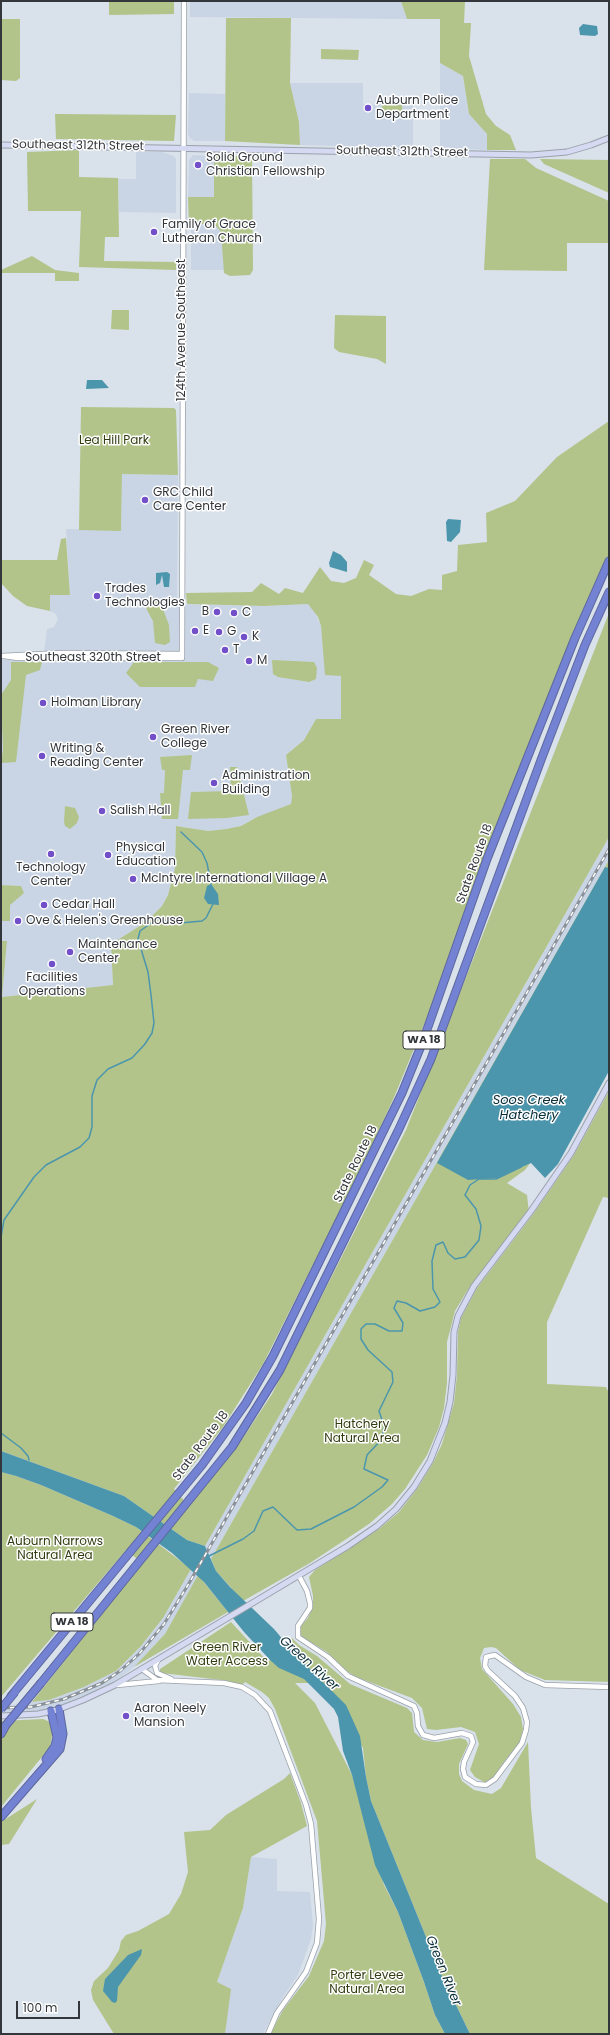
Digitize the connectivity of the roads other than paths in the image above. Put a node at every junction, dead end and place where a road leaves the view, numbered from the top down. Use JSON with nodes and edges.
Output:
{"nodes":[{"id":1,"x":184,"y":1,"type":"edge"},
{"id":2,"x":609,"y":138,"type":"edge"},
{"id":3,"x":1,"y":145,"type":"edge"},
{"id":4,"x":183,"y":148,"type":"junction"},
{"id":5,"x":609,"y":561,"type":"edge"},
{"id":6,"x":609,"y":592,"type":"edge"},
{"id":7,"x":3,"y":656,"type":"edge"},
{"id":8,"x":182,"y":656,"type":"joint"},
{"id":9,"x":609,"y":1083,"type":"edge"},
{"id":10,"x":299,"y":1576,"type":"junction"},
{"id":11,"x":158,"y":1660,"type":"junction"},
{"id":12,"x":142,"y":1669,"type":"junction"},
{"id":13,"x":163,"y":1681,"type":"junction"},
{"id":14,"x":184,"y":1681,"type":"junction"},
{"id":15,"x":115,"y":1685,"type":"junction"},
{"id":16,"x":609,"y":1687,"type":"edge"},
{"id":17,"x":15,"y":1692,"type":"junction"},
{"id":18,"x":1,"y":1706,"type":"edge"},
{"id":19,"x":1,"y":1709,"type":"edge"},
{"id":20,"x":59,"y":1709,"type":"junction"},
{"id":21,"x":51,"y":1711,"type":"junction"},
{"id":22,"x":1,"y":1716,"type":"edge"},
{"id":23,"x":3,"y":1730,"type":"edge"},
{"id":24,"x":1,"y":1813,"type":"edge"},
{"id":25,"x":1,"y":1817,"type":"edge"},
{"id":26,"x":268,"y":2034,"type":"edge"}],
"edges":[{"from":1,"to":4,"type":"street","name":"124th Avenue Southeast"},
{"from":2,"to":4,"type":"main road","name":"Southeast 312th Street"},
{"from":3,"to":4,"type":"main road","name":"Southeast 312th Street"},
{"from":4,"to":8,"type":"street","name":"124th Avenue Southeast"},
{"from":5,"to":17,"type":"highway","name":"State Route 18","number":"WA 18"},
{"from":6,"to":23,"type":"highway","name":"State Route 18","number":"WA 18","bridge":true},
{"from":7,"to":8,"type":"street","name":"Southeast 320th Street"},
{"from":9,"to":10,"type":"main road"},
{"from":10,"to":11,"type":"main road"},
{"from":10,"to":16,"type":"street"},
{"from":11,"to":12,"type":"main road"},
{"from":11,"to":14,"type":"street"},
{"from":12,"to":13,"type":"street"},
{"from":12,"to":15,"type":"main road"},
{"from":13,"to":14,"type":"street"},
{"from":13,"to":15,"type":"street"},
{"from":14,"to":26,"type":"street"},
{"from":15,"to":20,"type":"main road"},
{"from":17,"to":18,"type":"highway","bridge":true},
{"from":17,"to":19,"type":"highway","name":"State Route 18","number":"WA 18","bridge":true},
{"from":20,"to":21,"type":"main road"},
{"from":20,"to":25,"type":"highway"},
{"from":21,"to":22,"type":"main road"},
{"from":21,"to":24,"type":"highway"}]}
